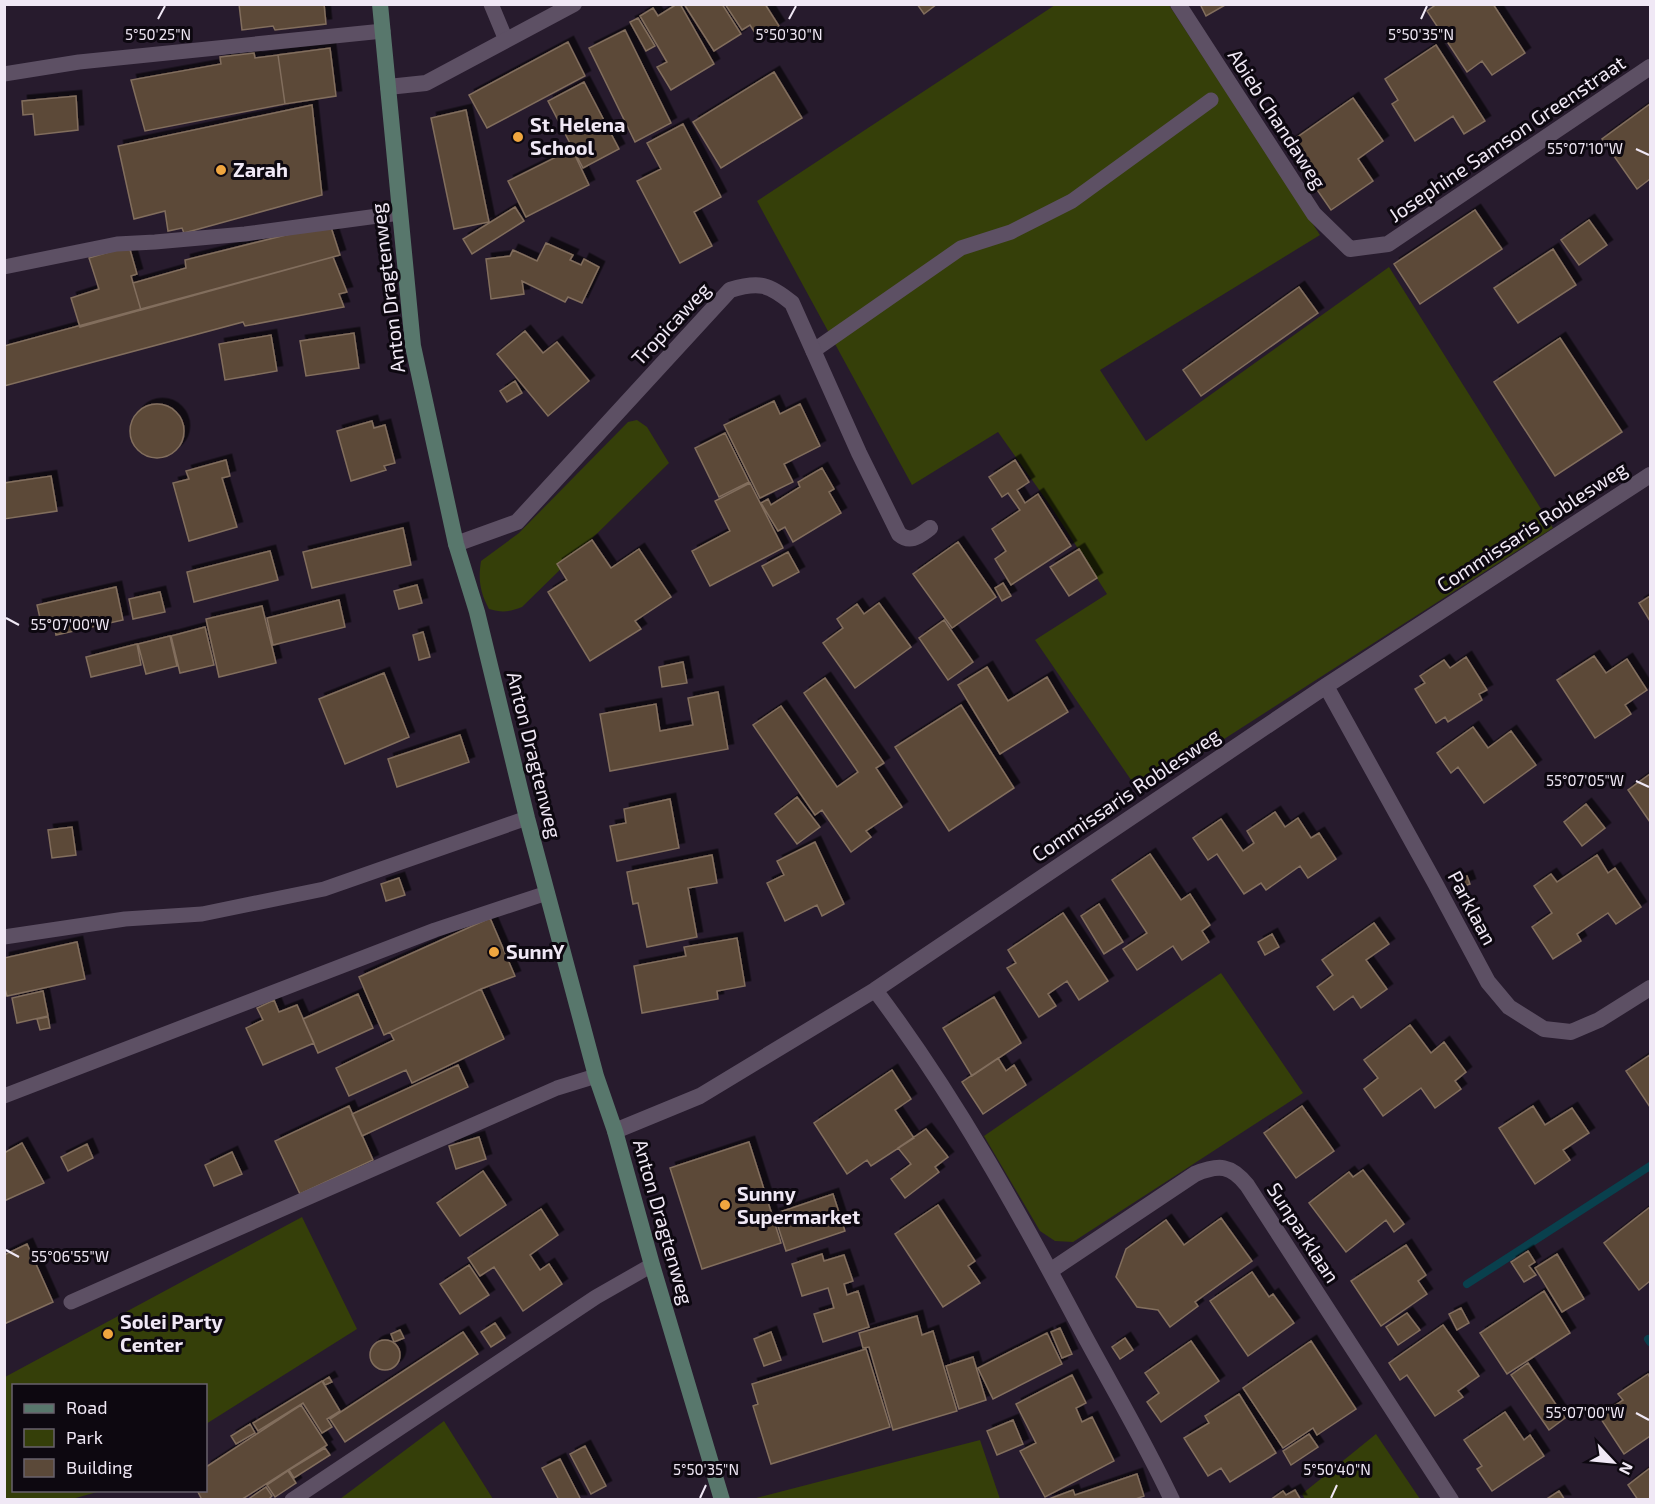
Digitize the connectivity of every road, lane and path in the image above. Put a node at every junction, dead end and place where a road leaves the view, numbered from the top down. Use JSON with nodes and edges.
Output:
{"nodes":[{"id":1,"x":380,"y":4,"type":"edge"},
{"id":2,"x":491,"y":4,"type":"edge"},
{"id":3,"x":574,"y":4,"type":"edge"},
{"id":4,"x":1178,"y":4,"type":"edge"},
{"id":5,"x":383,"y":31,"type":"junction"},
{"id":6,"x":506,"y":40,"type":"junction"},
{"id":7,"x":1650,"y":67,"type":"edge"},
{"id":8,"x":4,"y":74,"type":"edge"},
{"id":9,"x":388,"y":87,"type":"junction"},
{"id":10,"x":1211,"y":100,"type":"dead end"},
{"id":11,"x":400,"y":213,"type":"junction"},
{"id":12,"x":1350,"y":249,"type":"joint"},
{"id":13,"x":4,"y":267,"type":"edge"},
{"id":14,"x":813,"y":351,"type":"junction"},
{"id":15,"x":1650,"y":475,"type":"edge"},
{"id":16,"x":930,"y":528,"type":"dead end"},
{"id":17,"x":456,"y":544,"type":"junction"},
{"id":18,"x":1326,"y":686,"type":"junction"},
{"id":19,"x":528,"y":818,"type":"junction"},
{"id":20,"x":547,"y":894,"type":"junction"},
{"id":21,"x":4,"y":937,"type":"edge"},
{"id":22,"x":1650,"y":988,"type":"edge"},
{"id":23,"x":875,"y":990,"type":"junction"},
{"id":24,"x":596,"y":1076,"type":"junction"},
{"id":25,"x":4,"y":1096,"type":"edge"},
{"id":26,"x":615,"y":1131,"type":"junction"},
{"id":27,"x":652,"y":1265,"type":"junction"},
{"id":28,"x":1050,"y":1271,"type":"junction"},
{"id":29,"x":71,"y":1302,"type":"dead end"},
{"id":30,"x":292,"y":1500,"type":"edge"},
{"id":31,"x":722,"y":1500,"type":"edge"},
{"id":32,"x":1172,"y":1500,"type":"edge"},
{"id":33,"x":1451,"y":1500,"type":"edge"}],
"edges":[{"from":1,"to":5,"type":"main road","name":"Anton Dragtenweg"},
{"from":2,"to":6,"type":"lane"},
{"from":3,"to":6,"type":"street"},
{"from":4,"to":12,"type":"street","name":"Abieb Chandaweg"},
{"from":5,"to":8,"type":"lane"},
{"from":5,"to":9,"type":"main road","name":"Anton Dragtenweg"},
{"from":6,"to":9,"type":"street"},
{"from":7,"to":12,"type":"street","name":"Josephine Samson Greenstraat"},
{"from":9,"to":11,"type":"main road","name":"Anton Dragtenweg"},
{"from":10,"to":14,"type":"lane"},
{"from":11,"to":13,"type":"lane"},
{"from":11,"to":17,"type":"main road","name":"Anton Dragtenweg"},
{"from":14,"to":16,"type":"street","name":"Tropicaweg"},
{"from":14,"to":17,"type":"street","name":"Tropicaweg"},
{"from":15,"to":18,"type":"street","name":"Commissaris Roblesweg"},
{"from":17,"to":19,"type":"main road","name":"Anton Dragtenweg"},
{"from":18,"to":22,"type":"street","name":"Parklaan"},
{"from":18,"to":23,"type":"street","name":"Commissaris Roblesweg"},
{"from":19,"to":20,"type":"main road","name":"Anton Dragtenweg"},
{"from":19,"to":21,"type":"lane"},
{"from":20,"to":24,"type":"main road","name":"Anton Dragtenweg"},
{"from":20,"to":25,"type":"lane"},
{"from":23,"to":26,"type":"street","name":"Commissaris Roblesweg"},
{"from":23,"to":28,"type":"street"},
{"from":24,"to":26,"type":"main road","name":"Anton Dragtenweg"},
{"from":24,"to":29,"type":"lane"},
{"from":26,"to":27,"type":"main road","name":"Anton Dragtenweg"},
{"from":27,"to":30,"type":"lane"},
{"from":27,"to":31,"type":"main road","name":"Anton Dragtenweg"},
{"from":28,"to":32,"type":"street"},
{"from":28,"to":33,"type":"street","name":"Sunparklaan"}]}
